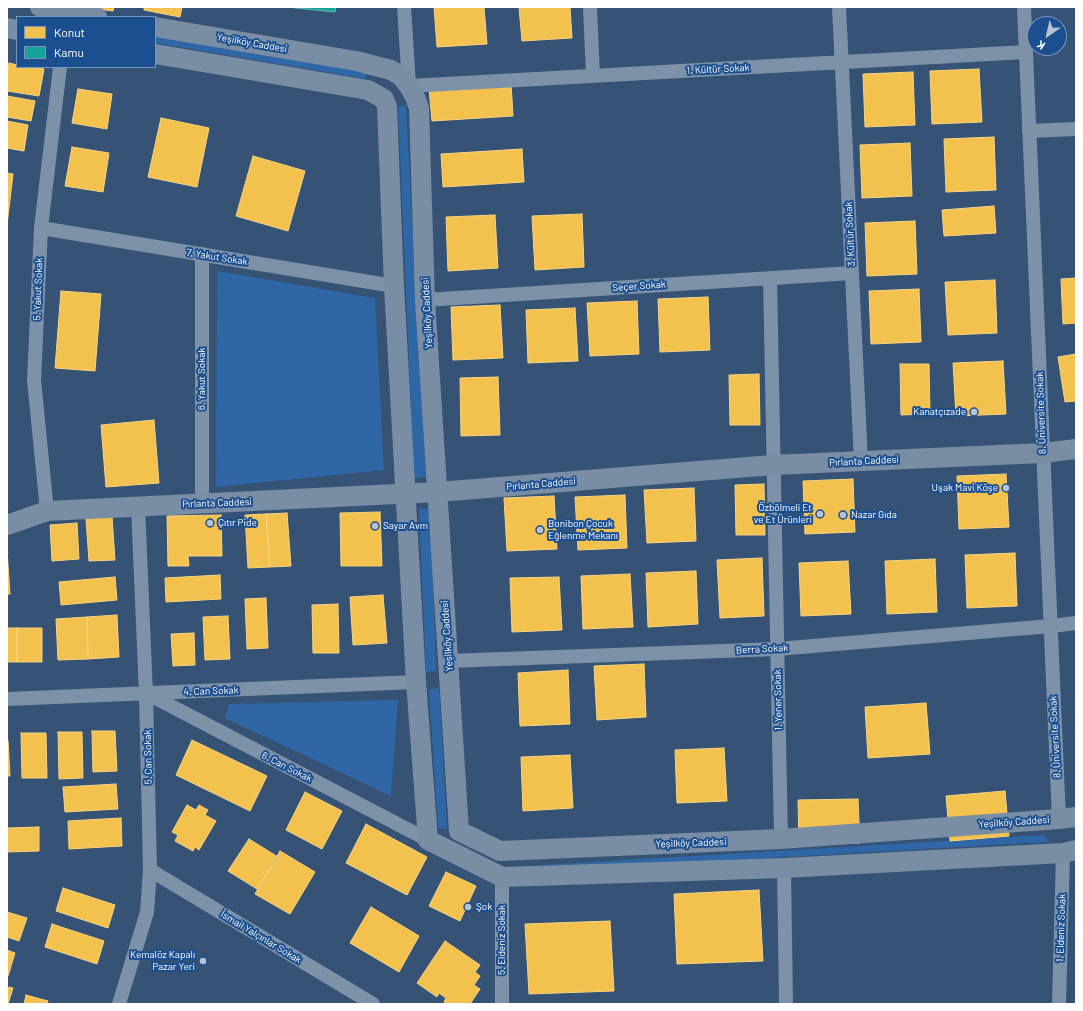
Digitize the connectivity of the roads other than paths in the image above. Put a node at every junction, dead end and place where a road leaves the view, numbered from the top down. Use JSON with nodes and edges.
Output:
{"nodes":[{"id":1,"x":40,"y":7,"type":"edge"},
{"id":2,"x":404,"y":7,"type":"edge"},
{"id":3,"x":590,"y":7,"type":"edge"},
{"id":4,"x":839,"y":7,"type":"edge"},
{"id":5,"x":1024,"y":7,"type":"edge"},
{"id":6,"x":66,"y":14,"type":"edge"},
{"id":7,"x":87,"y":16,"type":"edge"},
{"id":8,"x":156,"y":27,"type":"edge"},
{"id":9,"x":1026,"y":52,"type":"junction"},
{"id":10,"x":156,"y":54,"type":"edge"},
{"id":11,"x":842,"y":61,"type":"junction"},
{"id":12,"x":60,"y":68,"type":"edge"},
{"id":13,"x":593,"y":76,"type":"junction"},
{"id":14,"x":409,"y":86,"type":"junction"},
{"id":15,"x":384,"y":99,"type":"junction"},
{"id":16,"x":1076,"y":128,"type":"edge"},
{"id":17,"x":1029,"y":131,"type":"junction"},
{"id":18,"x":40,"y":228,"type":"junction"},
{"id":19,"x":202,"y":254,"type":"junction"},
{"id":20,"x":852,"y":273,"type":"junction"},
{"id":21,"x":770,"y":278,"type":"junction"},
{"id":22,"x":394,"y":286,"type":"junction"},
{"id":23,"x":425,"y":300,"type":"junction"},
{"id":24,"x":1076,"y":449,"type":"edge"},
{"id":25,"x":1043,"y":453,"type":"junction"},
{"id":26,"x":861,"y":461,"type":"junction"},
{"id":27,"x":773,"y":466,"type":"junction"},
{"id":28,"x":438,"y":492,"type":"junction"},
{"id":29,"x":405,"y":494,"type":"junction"},
{"id":30,"x":202,"y":504,"type":"junction"},
{"id":31,"x":138,"y":506,"type":"junction"},
{"id":32,"x":46,"y":511,"type":"junction"},
{"id":33,"x":7,"y":525,"type":"edge"},
{"id":34,"x":1076,"y":623,"type":"edge"},
{"id":35,"x":1051,"y":626,"type":"junction"},
{"id":36,"x":777,"y":649,"type":"junction"},
{"id":37,"x":448,"y":661,"type":"junction"},
{"id":38,"x":450,"y":680,"type":"junction"},
{"id":39,"x":416,"y":682,"type":"junction"},
{"id":40,"x":146,"y":694,"type":"junction"},
{"id":41,"x":7,"y":699,"type":"edge"},
{"id":42,"x":1068,"y":818,"type":"edge"},
{"id":43,"x":459,"y":831,"type":"junction"},
{"id":44,"x":781,"y":839,"type":"junction"},
{"id":45,"x":428,"y":840,"type":"junction"},
{"id":46,"x":500,"y":851,"type":"junction"},
{"id":47,"x":1070,"y":852,"type":"edge"},
{"id":48,"x":784,"y":868,"type":"junction"},
{"id":49,"x":150,"y":870,"type":"junction"},
{"id":50,"x":502,"y":877,"type":"junction"},
{"id":51,"x":119,"y":1004,"type":"edge"},
{"id":52,"x":373,"y":1004,"type":"edge"},
{"id":53,"x":502,"y":1004,"type":"edge"},
{"id":54,"x":786,"y":1004,"type":"edge"},
{"id":55,"x":1059,"y":1004,"type":"edge"}],
"edges":[{"from":1,"to":6,"type":"street"},
{"from":2,"to":14,"type":"street"},
{"from":3,"to":13,"type":"street"},
{"from":4,"to":11,"type":"street","name":"3. Kültür Sokak"},
{"from":5,"to":9,"type":"street","name":"8. Üniversite Sokak"},
{"from":6,"to":7,"type":"street"},
{"from":8,"to":14,"type":"street","name":"Yeşilköy Caddesi"},
{"from":9,"to":11,"type":"street","name":"1. Kültür Sokak"},
{"from":9,"to":17,"type":"street","name":"8. Üniversite Sokak"},
{"from":10,"to":15,"type":"street"},
{"from":11,"to":13,"type":"street","name":"1. Kültür Sokak"},
{"from":11,"to":20,"type":"street","name":"3. Kültür Sokak"},
{"from":12,"to":18,"type":"street","name":"5. Yakut Sokak"},
{"from":13,"to":14,"type":"street","name":"1. Kültür Sokak"},
{"from":14,"to":15,"type":"street"},
{"from":14,"to":23,"type":"street","name":"Yeşilköy Caddesi"},
{"from":15,"to":22,"type":"street"},
{"from":16,"to":17,"type":"street"},
{"from":17,"to":25,"type":"street","name":"8. Üniversite Sokak"},
{"from":18,"to":19,"type":"street","name":"7. Yakut Sokak"},
{"from":18,"to":32,"type":"street","name":"5. Yakut Sokak"},
{"from":19,"to":22,"type":"street","name":"7. Yakut Sokak"},
{"from":19,"to":30,"type":"street","name":"6. Yakut Sokak"},
{"from":20,"to":21,"type":"street","name":"Seçer Sokak"},
{"from":20,"to":26,"type":"street","name":"3. Kültür Sokak"},
{"from":21,"to":23,"type":"street","name":"Seçer Sokak"},
{"from":21,"to":27,"type":"street","name":"1. Yener Sokak"},
{"from":22,"to":29,"type":"street"},
{"from":23,"to":28,"type":"street","name":"Yeşilköy Caddesi"},
{"from":24,"to":25,"type":"street","name":"Pırlanta Caddesi"},
{"from":25,"to":26,"type":"street","name":"Pırlanta Caddesi"},
{"from":25,"to":35,"type":"street","name":"8. Üniversite Sokak"},
{"from":26,"to":27,"type":"street","name":"Pırlanta Caddesi"},
{"from":27,"to":28,"type":"street","name":"Pırlanta Caddesi"},
{"from":27,"to":36,"type":"street","name":"1. Yener Sokak"},
{"from":28,"to":29,"type":"street","name":"Pırlanta Caddesi"},
{"from":28,"to":37,"type":"street","name":"Yeşilköy Caddesi"},
{"from":29,"to":30,"type":"street","name":"Pırlanta Caddesi"},
{"from":29,"to":39,"type":"street"},
{"from":30,"to":31,"type":"street","name":"Pırlanta Caddesi"},
{"from":31,"to":32,"type":"street","name":"Pırlanta Caddesi"},
{"from":31,"to":40,"type":"street","name":"5. Can Sokak"},
{"from":32,"to":33,"type":"street","name":"Pırlanta Caddesi"},
{"from":34,"to":35,"type":"street","name":"Berra Sokak"},
{"from":35,"to":36,"type":"street","name":"Berra Sokak"},
{"from":35,"to":42,"type":"street","name":"8. Üniversite Sokak"},
{"from":36,"to":37,"type":"street","name":"Berra Sokak"},
{"from":36,"to":44,"type":"street","name":"1. Yener Sokak"},
{"from":37,"to":38,"type":"street","name":"Yeşilköy Caddesi"},
{"from":38,"to":39,"type":"street"},
{"from":38,"to":43,"type":"street","name":"Yeşilköy Caddesi"},
{"from":39,"to":40,"type":"street","name":"4. Can Sokak"},
{"from":39,"to":45,"type":"street"},
{"from":40,"to":41,"type":"street","name":"4. Can Sokak"},
{"from":40,"to":45,"type":"street","name":"6. Can Sokak"},
{"from":40,"to":49,"type":"street","name":"5. Can Sokak"},
{"from":42,"to":44,"type":"street","name":"Yeşilköy Caddesi"},
{"from":42,"to":47,"type":"street"},
{"from":43,"to":45,"type":"street"},
{"from":43,"to":46,"type":"street","name":"Yeşilköy Caddesi"},
{"from":44,"to":46,"type":"street","name":"Yeşilköy Caddesi"},
{"from":45,"to":50,"type":"street"},
{"from":46,"to":50,"type":"street"},
{"from":47,"to":48,"type":"street"},
{"from":47,"to":55,"type":"street","name":"1. Eldeniz Sokak"},
{"from":48,"to":50,"type":"street"},
{"from":48,"to":54,"type":"street"},
{"from":49,"to":51,"type":"street","name":"5. Can Sokak"},
{"from":49,"to":52,"type":"street","name":"İsmail Yalçınlar Sokak"},
{"from":50,"to":53,"type":"street","name":"5. Eldeniz Sokak"}]}
